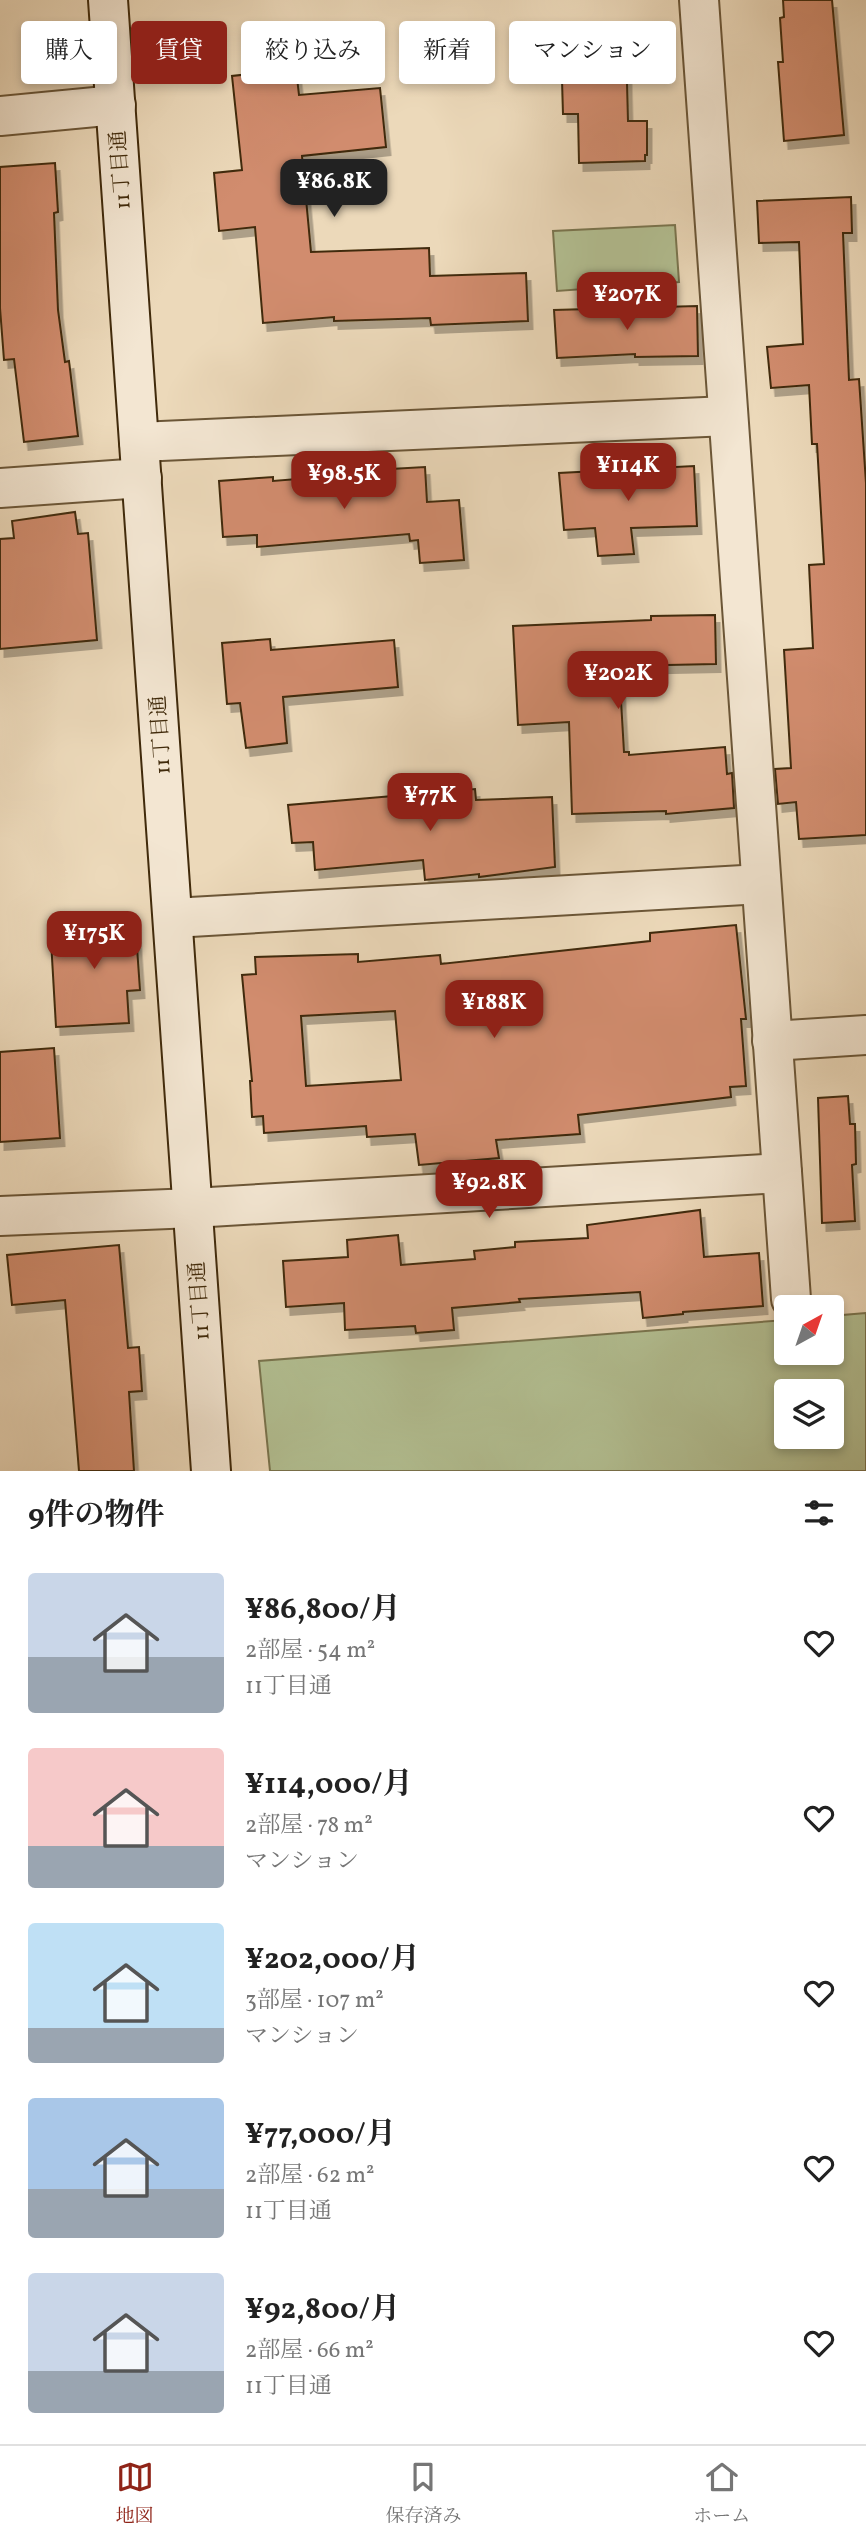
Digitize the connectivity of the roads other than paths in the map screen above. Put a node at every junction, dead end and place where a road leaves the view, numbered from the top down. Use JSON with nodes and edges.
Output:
{"nodes":[{"id":1,"x":108,"y":0,"type":"edge"},
{"id":2,"x":699,"y":0,"type":"edge"},
{"id":3,"x":116,"y":105,"type":"junction"},
{"id":4,"x":0,"y":116,"type":"edge"},
{"id":5,"x":728,"y":416,"type":"junction"},
{"id":6,"x":141,"y":460,"type":"junction"},
{"id":7,"x":0,"y":488,"type":"edge"},
{"id":8,"x":761,"y":884,"type":"junction"},
{"id":9,"x":173,"y":918,"type":"junction"},
{"id":10,"x":866,"y":1035,"type":"edge"},
{"id":11,"x":772,"y":1041,"type":"junction"},
{"id":12,"x":782,"y":1173,"type":"junction"},
{"id":13,"x":192,"y":1208,"type":"junction"},
{"id":14,"x":0,"y":1216,"type":"edge"},
{"id":15,"x":791,"y":1295,"type":"edge"},
{"id":16,"x":211,"y":1471,"type":"edge"}],
"edges":[{"from":1,"to":3,"type":"street","name":"11丁目通"},
{"from":2,"to":5,"type":"street"},
{"from":3,"to":4,"type":"street"},
{"from":3,"to":6,"type":"street","name":"11丁目通"},
{"from":5,"to":6,"type":"street"},
{"from":5,"to":8,"type":"street"},
{"from":6,"to":7,"type":"street"},
{"from":6,"to":9,"type":"street","name":"11丁目通"},
{"from":8,"to":9,"type":"street"},
{"from":8,"to":11,"type":"street"},
{"from":9,"to":13,"type":"street","name":"11丁目通"},
{"from":10,"to":11,"type":"street"},
{"from":11,"to":12,"type":"street"},
{"from":12,"to":13,"type":"street"},
{"from":12,"to":15,"type":"street"},
{"from":13,"to":14,"type":"street"},
{"from":13,"to":16,"type":"street","name":"11丁目通"}]}
